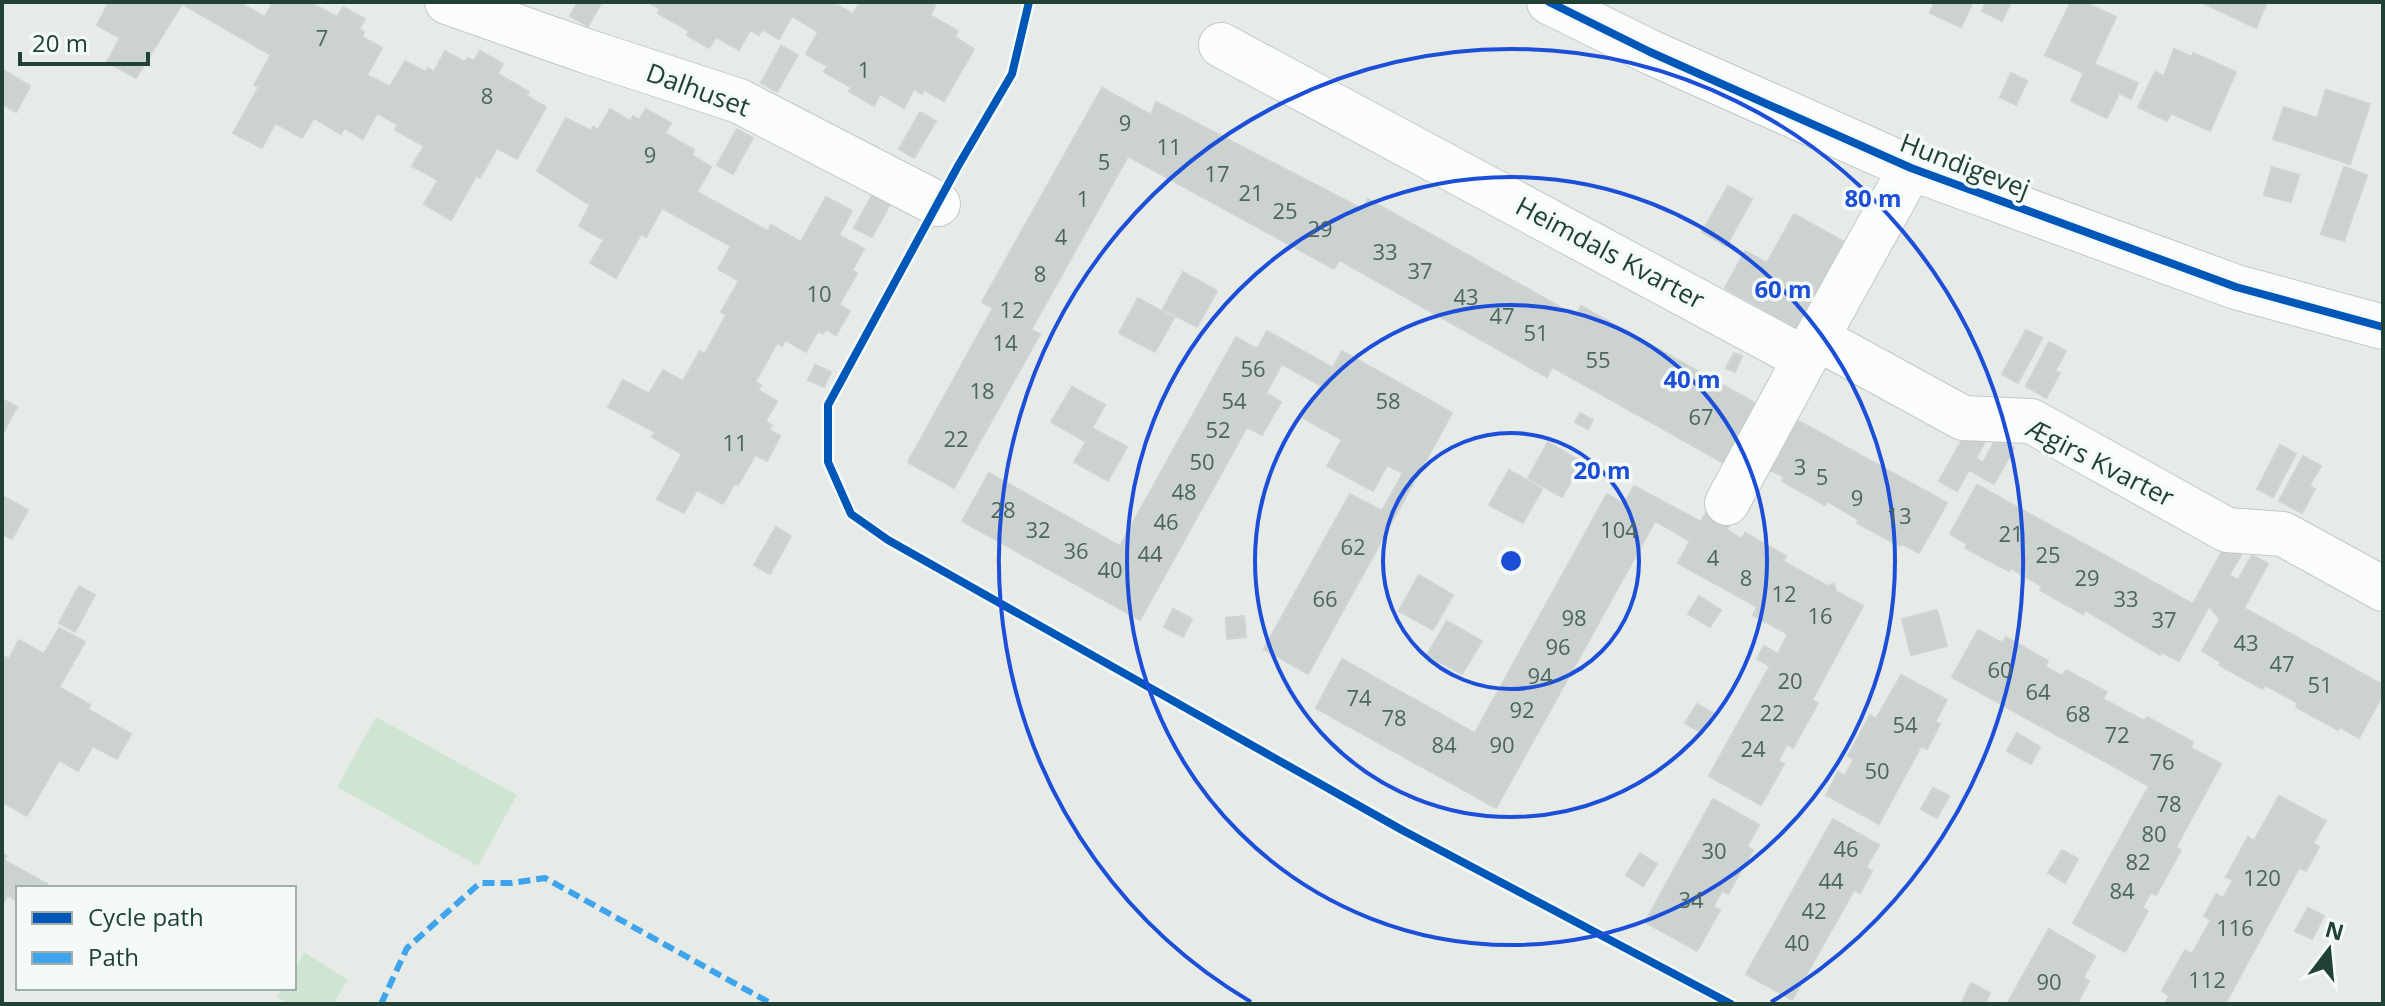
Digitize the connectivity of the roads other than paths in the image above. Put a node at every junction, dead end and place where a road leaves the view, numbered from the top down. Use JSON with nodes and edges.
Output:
{"nodes":[{"id":1,"x":447,"y":2,"type":"edge"},
{"id":2,"x":1549,"y":2,"type":"edge"},
{"id":3,"x":1221,"y":45,"type":"dead end"},
{"id":4,"x":1911,"y":168,"type":"junction"},
{"id":5,"x":938,"y":204,"type":"dead end"},
{"id":6,"x":2383,"y":327,"type":"edge"},
{"id":7,"x":1811,"y":348,"type":"junction"},
{"id":8,"x":1727,"y":503,"type":"dead end"},
{"id":9,"x":2383,"y":589,"type":"edge"}],
"edges":[{"from":1,"to":5,"type":"street","name":"Dalhuset"},
{"from":2,"to":4,"type":"street","name":"Hundigevej"},
{"from":3,"to":7,"type":"street","name":"Heimdals Kvarter"},
{"from":4,"to":6,"type":"street","name":"Hundigevej"},
{"from":4,"to":7,"type":"street"},
{"from":7,"to":8,"type":"street"},
{"from":7,"to":9,"type":"street","name":"Ægirs Kvarter"}]}
